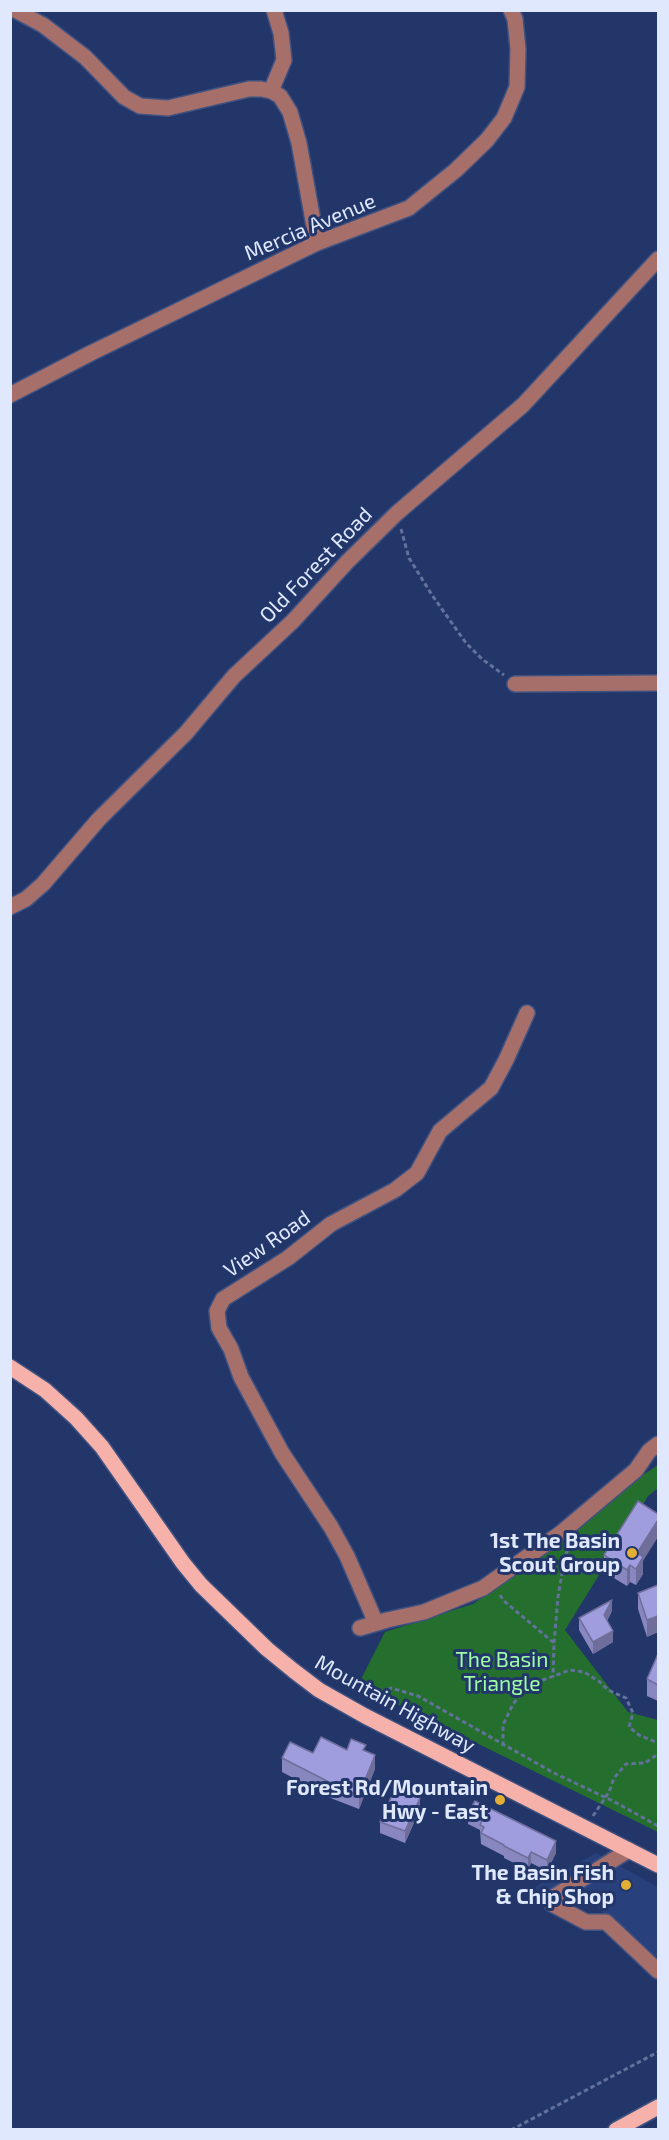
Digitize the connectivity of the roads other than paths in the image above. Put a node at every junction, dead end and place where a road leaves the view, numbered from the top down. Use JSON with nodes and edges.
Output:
{"nodes":[{"id":1,"x":15,"y":10,"type":"edge"},
{"id":2,"x":274,"y":10,"type":"edge"},
{"id":3,"x":511,"y":10,"type":"edge"},
{"id":4,"x":271,"y":91,"type":"junction"},
{"id":5,"x":317,"y":243,"type":"junction"},
{"id":6,"x":658,"y":259,"type":"edge"},
{"id":7,"x":10,"y":395,"type":"edge"},
{"id":8,"x":658,"y":683,"type":"edge"},
{"id":9,"x":515,"y":684,"type":"road end"},
{"id":10,"x":10,"y":907,"type":"edge"},
{"id":11,"x":527,"y":1013,"type":"dead end"},
{"id":12,"x":10,"y":1366,"type":"edge"},
{"id":13,"x":658,"y":1444,"type":"edge"},
{"id":14,"x":658,"y":1460,"type":"edge"},
{"id":15,"x":636,"y":1470,"type":"junction"},
{"id":16,"x":376,"y":1623,"type":"junction"},
{"id":17,"x":360,"y":1628,"type":"dead end"},
{"id":18,"x":629,"y":1850,"type":"junction"},
{"id":19,"x":658,"y":1865,"type":"edge"},
{"id":20,"x":658,"y":1971,"type":"edge"},
{"id":21,"x":658,"y":2107,"type":"edge"},
{"id":22,"x":616,"y":2130,"type":"edge"}],
"edges":[{"from":1,"to":4,"type":"street"},
{"from":2,"to":4,"type":"street"},
{"from":3,"to":5,"type":"street","name":"Mercia Avenue"},
{"from":4,"to":5,"type":"street"},
{"from":5,"to":7,"type":"street","name":"Mercia Avenue"},
{"from":6,"to":10,"type":"street","name":"Old Forest Road"},
{"from":8,"to":9,"type":"street"},
{"from":11,"to":16,"type":"street","name":"View Road"},
{"from":12,"to":18,"type":"main road","name":"Mountain Highway"},
{"from":13,"to":15,"type":"street"},
{"from":14,"to":15,"type":"street"},
{"from":15,"to":16,"type":"street"},
{"from":16,"to":17,"type":"street"},
{"from":18,"to":19,"type":"main road","name":"Mountain Highway"},
{"from":18,"to":20,"type":"street"},
{"from":21,"to":22,"type":"main road"}]}
